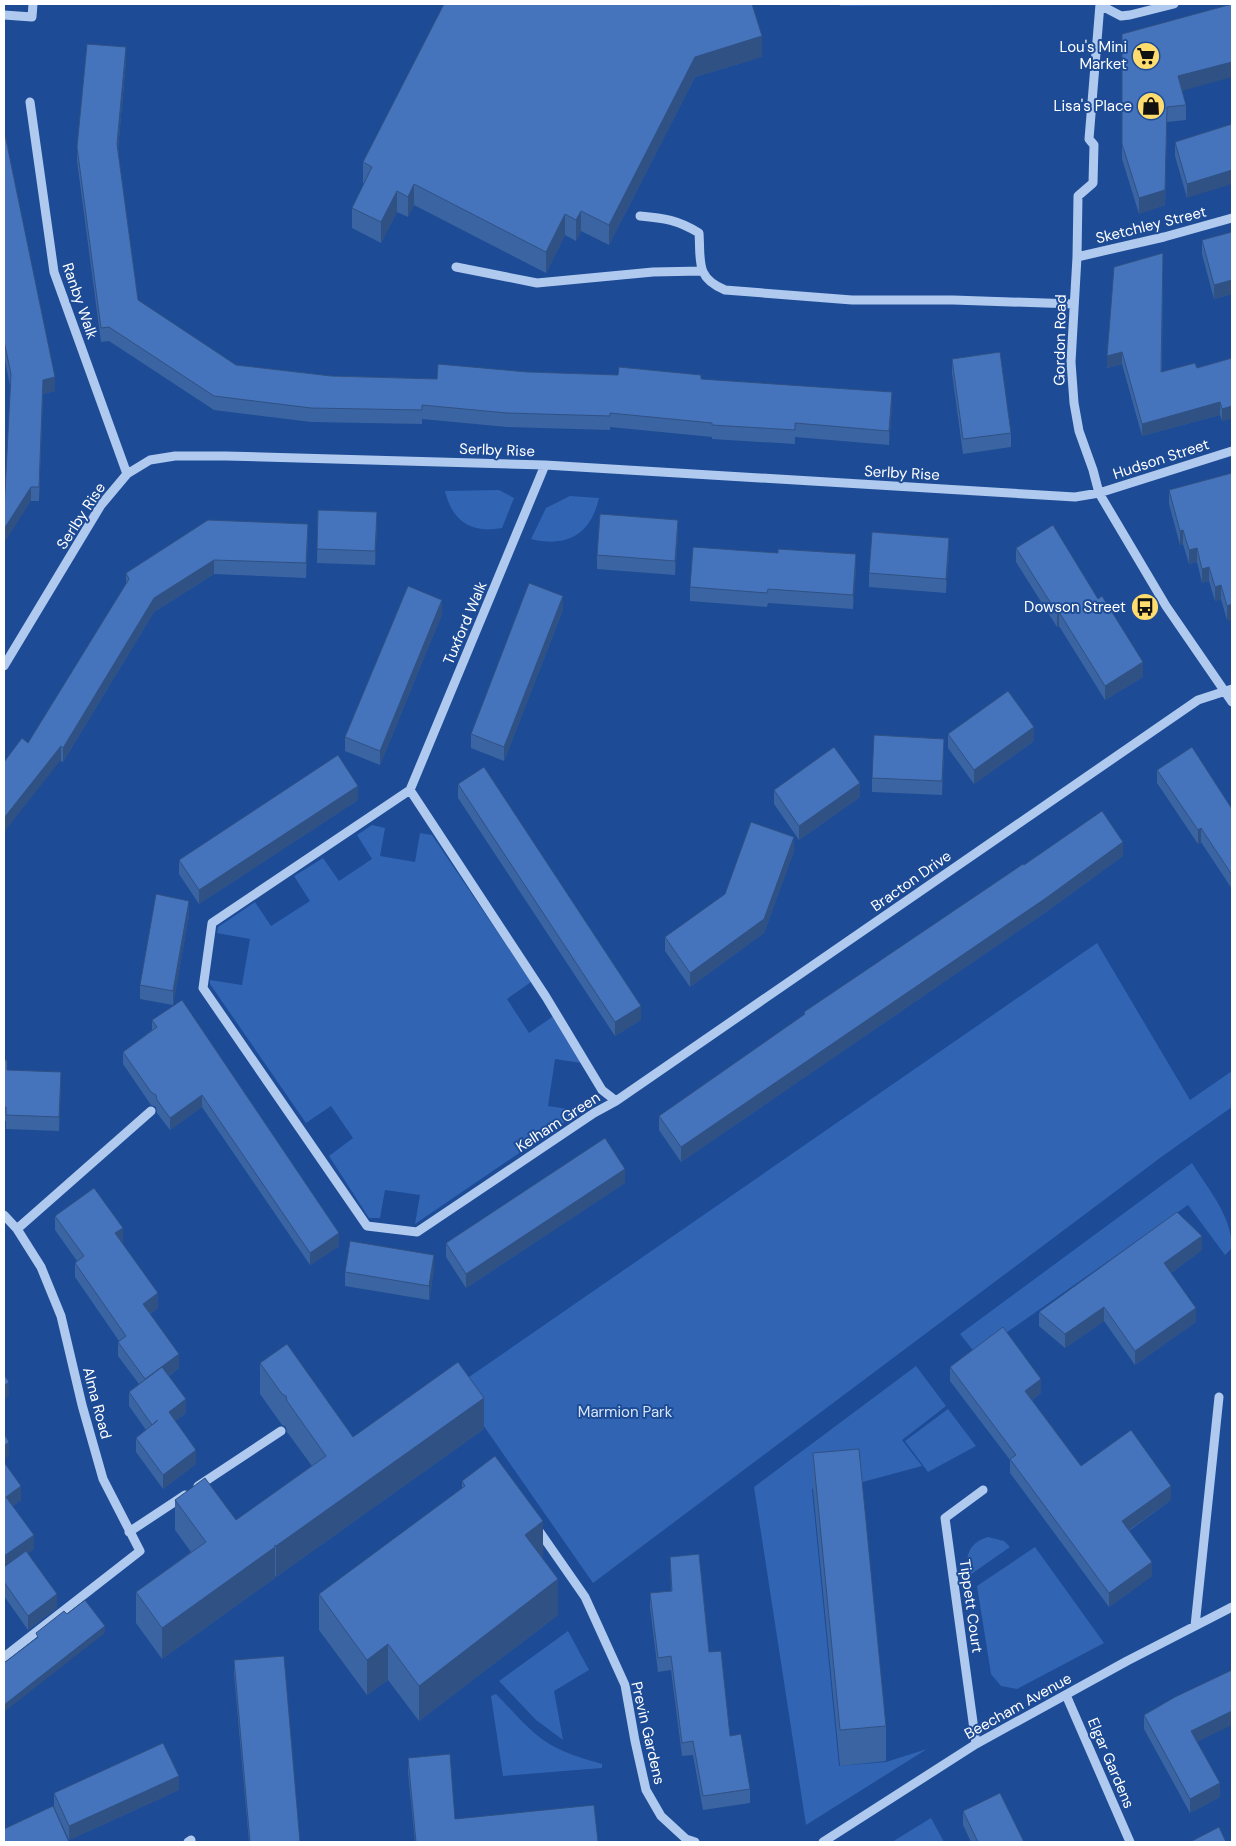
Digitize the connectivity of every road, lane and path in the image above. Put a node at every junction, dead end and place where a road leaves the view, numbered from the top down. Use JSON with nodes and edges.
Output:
{"nodes":[{"id":1,"x":33,"y":4,"type":"edge"},
{"id":2,"x":1100,"y":4,"type":"edge"},
{"id":3,"x":1174,"y":4,"type":"edge"},
{"id":4,"x":4,"y":15,"type":"edge"},
{"id":5,"x":30,"y":102,"type":"dead end"},
{"id":6,"x":640,"y":216,"type":"dead end"},
{"id":7,"x":1232,"y":218,"type":"edge"},
{"id":8,"x":1077,"y":258,"type":"junction"},
{"id":9,"x":456,"y":267,"type":"dead end"},
{"id":10,"x":702,"y":271,"type":"junction"},
{"id":11,"x":1074,"y":304,"type":"junction"},
{"id":12,"x":1232,"y":451,"type":"edge"},
{"id":13,"x":545,"y":466,"type":"junction"},
{"id":14,"x":127,"y":474,"type":"junction"},
{"id":15,"x":1099,"y":494,"type":"junction"},
{"id":16,"x":4,"y":666,"type":"edge"},
{"id":17,"x":1229,"y":691,"type":"edge"},
{"id":18,"x":1232,"y":702,"type":"edge"},
{"id":19,"x":410,"y":790,"type":"junction"},
{"id":20,"x":616,"y":1101,"type":"junction"},
{"id":21,"x":151,"y":1111,"type":"dead end"},
{"id":22,"x":4,"y":1215,"type":"edge"},
{"id":23,"x":17,"y":1229,"type":"junction"},
{"id":24,"x":1219,"y":1396,"type":"dead end"},
{"id":25,"x":281,"y":1431,"type":"edge"},
{"id":26,"x":983,"y":1490,"type":"dead end"},
{"id":27,"x":530,"y":1517,"type":"edge"},
{"id":28,"x":129,"y":1532,"type":"junction"},
{"id":29,"x":1232,"y":1607,"type":"edge"},
{"id":30,"x":1195,"y":1626,"type":"junction"},
{"id":31,"x":4,"y":1657,"type":"edge"},
{"id":32,"x":1066,"y":1695,"type":"junction"},
{"id":33,"x":976,"y":1744,"type":"junction"},
{"id":34,"x":695,"y":1842,"type":"edge"},
{"id":35,"x":823,"y":1842,"type":"edge"},
{"id":36,"x":1130,"y":1842,"type":"edge"}],
"edges":[{"from":1,"to":4,"type":"street"},
{"from":2,"to":3,"type":"street"},
{"from":2,"to":8,"type":"street","name":"Gordon Road"},
{"from":5,"to":14,"type":"street","name":"Ranby Walk"},
{"from":6,"to":10,"type":"street"},
{"from":7,"to":8,"type":"street","name":"Sketchley Street"},
{"from":8,"to":11,"type":"street","name":"Gordon Road"},
{"from":9,"to":10,"type":"street"},
{"from":10,"to":11,"type":"street"},
{"from":11,"to":15,"type":"street","name":"Gordon Road"},
{"from":12,"to":15,"type":"street","name":"Hudson Street"},
{"from":13,"to":14,"type":"street","name":"Serlby Rise"},
{"from":13,"to":15,"type":"street","name":"Serlby Rise"},
{"from":13,"to":19,"type":"street","name":"Tuxford Walk"},
{"from":14,"to":16,"type":"street","name":"Serlby Rise"},
{"from":15,"to":17,"type":"street","name":"Gordon Road"},
{"from":17,"to":18,"type":"street","name":"Gordon Road"},
{"from":17,"to":20,"type":"street","name":"Bracton Drive"},
{"from":19,"to":20,"type":"street","name":"Kelham Green"},
{"from":19,"to":20,"type":"street","name":"Kelham Green"},
{"from":21,"to":23,"type":"street"},
{"from":22,"to":23,"type":"street","name":"Alma Road"},
{"from":23,"to":28,"type":"street","name":"Alma Road"},
{"from":24,"to":30,"type":"street"},
{"from":25,"to":28,"type":"street"},
{"from":26,"to":33,"type":"street","name":"Tippett Court"},
{"from":27,"to":34,"type":"street","name":"Previn Gardens"},
{"from":28,"to":31,"type":"street","name":"Alma Road"},
{"from":29,"to":30,"type":"street","name":"Beecham Avenue"},
{"from":30,"to":32,"type":"street","name":"Beecham Avenue"},
{"from":32,"to":33,"type":"street","name":"Beecham Avenue"},
{"from":32,"to":36,"type":"street","name":"Elgar Gardens"},
{"from":33,"to":35,"type":"street","name":"Beecham Avenue"}]}
